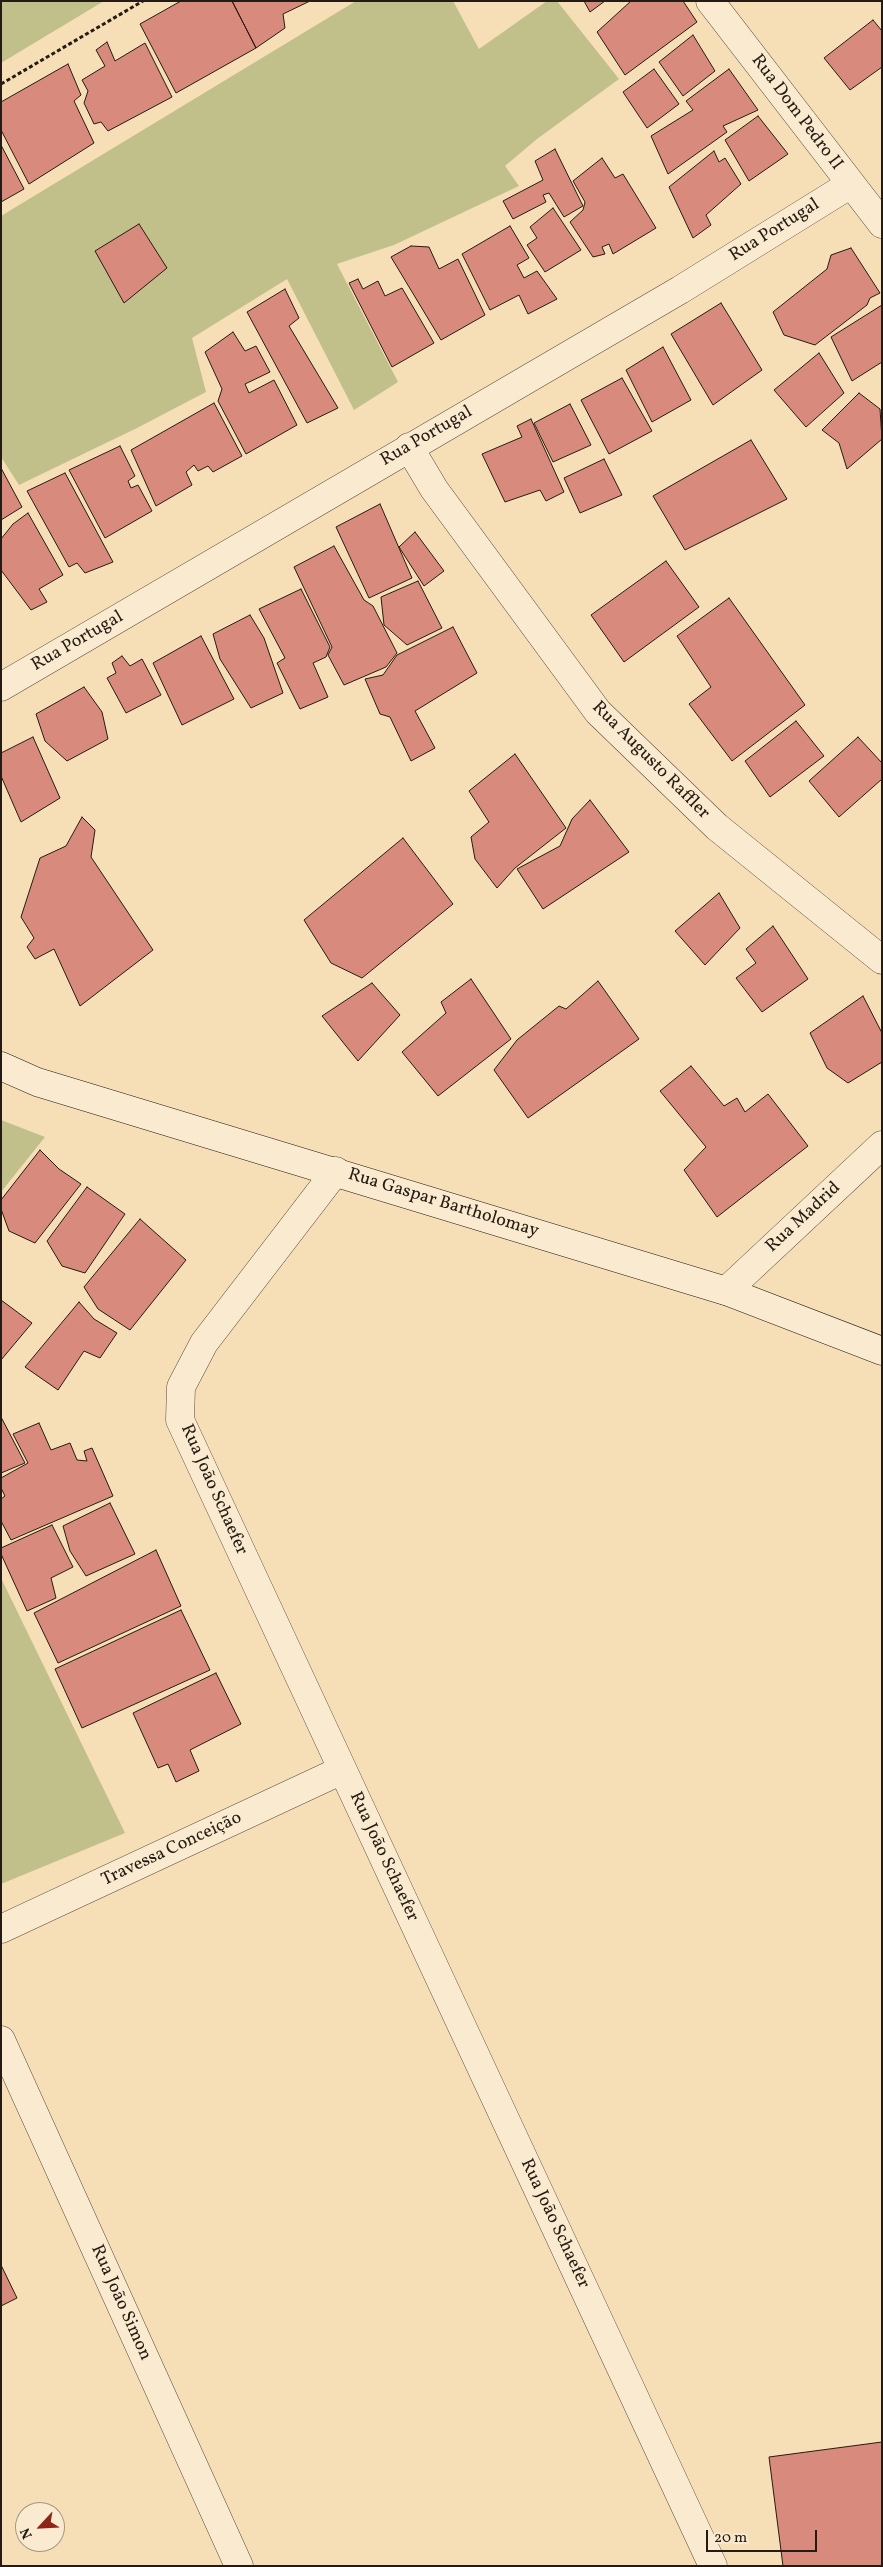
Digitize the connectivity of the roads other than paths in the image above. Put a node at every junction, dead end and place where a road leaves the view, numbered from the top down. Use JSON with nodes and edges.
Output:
{"nodes":[{"id":1,"x":710,"y":1,"type":"edge"},
{"id":2,"x":851,"y":184,"type":"junction"},
{"id":3,"x":882,"y":224,"type":"edge"},
{"id":4,"x":409,"y":447,"type":"junction"},
{"id":5,"x":1,"y":687,"type":"edge"},
{"id":6,"x":882,"y":960,"type":"edge"},
{"id":7,"x":1,"y":1066,"type":"edge"},
{"id":8,"x":882,"y":1145,"type":"edge"},
{"id":9,"x":336,"y":1171,"type":"junction"},
{"id":10,"x":726,"y":1291,"type":"junction"},
{"id":11,"x":882,"y":1351,"type":"edge"},
{"id":12,"x":342,"y":1770,"type":"junction"},
{"id":13,"x":1,"y":1929,"type":"edge"},
{"id":14,"x":1,"y":2040,"type":"edge"},
{"id":15,"x":239,"y":2566,"type":"edge"},
{"id":16,"x":713,"y":2566,"type":"edge"}],
"edges":[{"from":1,"to":2,"type":"street","name":"Rua Dom Pedro II"},
{"from":2,"to":3,"type":"street","name":"Rua Dom Pedro II"},
{"from":2,"to":4,"type":"street","name":"Rua Portugal"},
{"from":4,"to":5,"type":"street","name":"Rua Portugal"},
{"from":4,"to":6,"type":"street","name":"Rua Augusto Raffler"},
{"from":7,"to":9,"type":"street","name":"Rua Gaspar Bartholomay"},
{"from":8,"to":10,"type":"street","name":"Rua Madrid"},
{"from":9,"to":10,"type":"street","name":"Rua Gaspar Bartholomay"},
{"from":9,"to":12,"type":"street","name":"Rua João Schaefer"},
{"from":10,"to":11,"type":"street","name":"Rua Gaspar Bartholomay"},
{"from":12,"to":13,"type":"street","name":"Travessa Conceição"},
{"from":12,"to":16,"type":"street","name":"Rua João Schaefer"},
{"from":14,"to":15,"type":"street","name":"Rua João Simon"}]}
